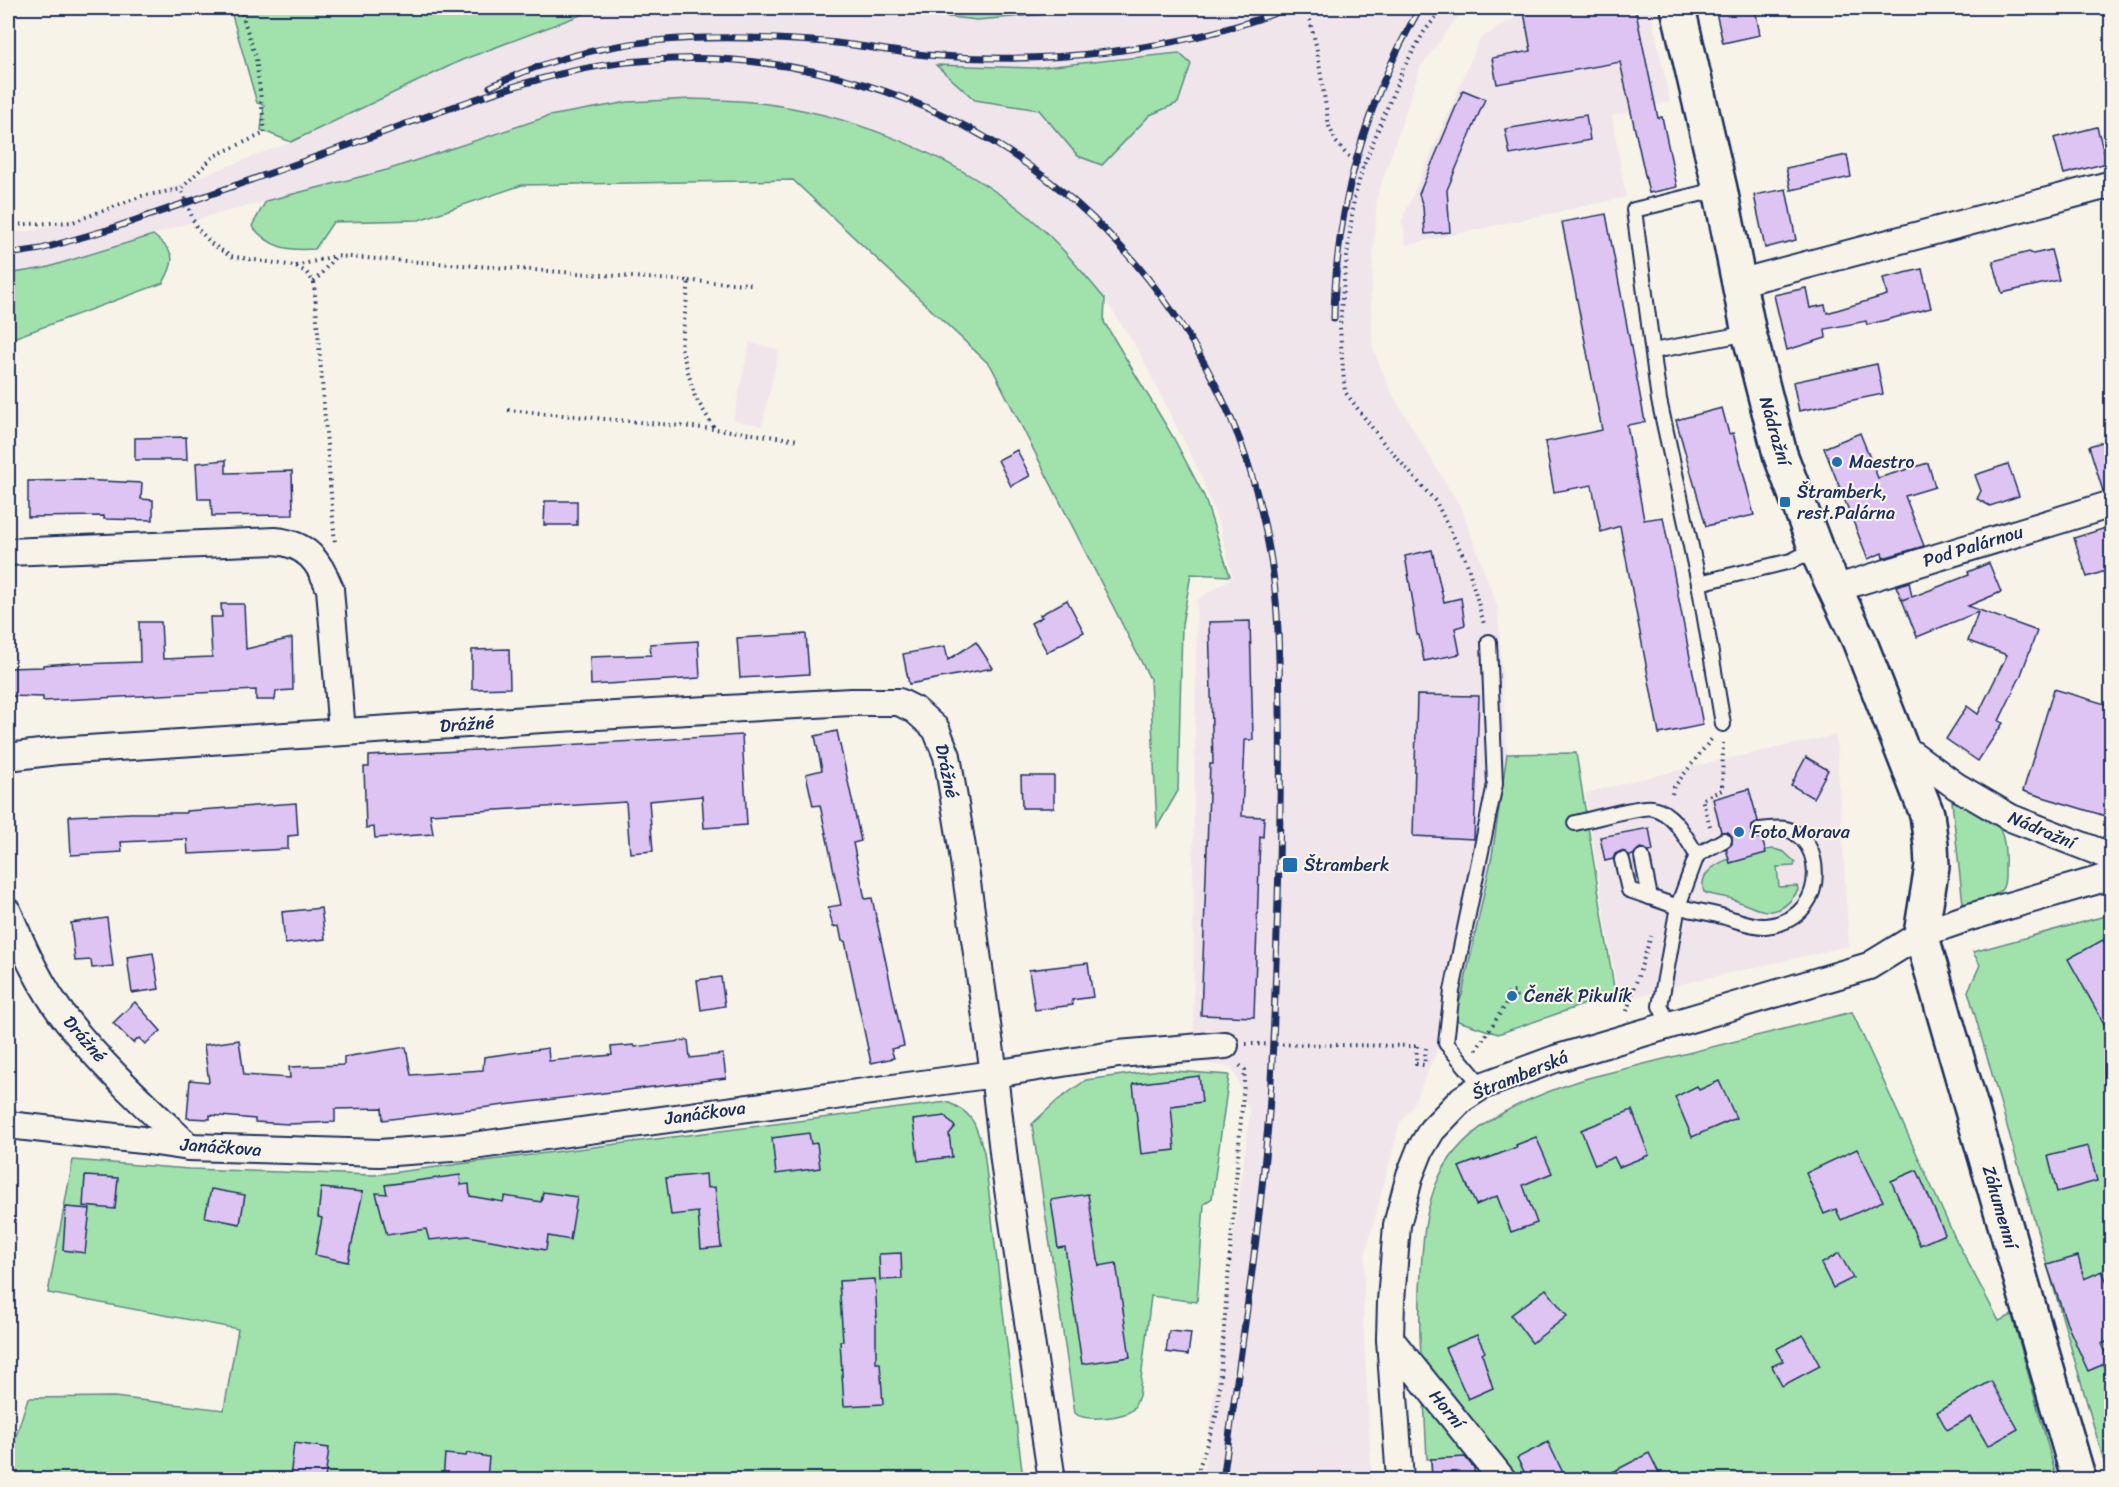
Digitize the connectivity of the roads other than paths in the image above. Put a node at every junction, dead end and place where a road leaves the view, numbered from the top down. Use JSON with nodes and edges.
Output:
{"nodes":[{"id":1,"x":1678,"y":8,"type":"edge"},
{"id":2,"x":2112,"y":184,"type":"edge"},
{"id":3,"x":1720,"y":189,"type":"junction"},
{"id":4,"x":1738,"y":283,"type":"junction"},
{"id":5,"x":1749,"y":333,"type":"junction"},
{"id":6,"x":1653,"y":351,"type":"junction"},
{"id":7,"x":2112,"y":504,"type":"edge"},
{"id":8,"x":1816,"y":549,"type":"junction"},
{"id":9,"x":8,"y":552,"type":"edge"},
{"id":10,"x":1699,"y":583,"type":"junction"},
{"id":11,"x":1834,"y":589,"type":"junction"},
{"id":12,"x":1489,"y":642,"type":"road end"},
{"id":13,"x":1723,"y":724,"type":"road end"},
{"id":14,"x":342,"y":732,"type":"junction"},
{"id":15,"x":1900,"y":745,"type":"junction"},
{"id":16,"x":8,"y":757,"type":"edge"},
{"id":17,"x":1575,"y":823,"type":"dead end"},
{"id":18,"x":1760,"y":830,"type":"dead end"},
{"id":19,"x":1719,"y":842,"type":"road end"},
{"id":20,"x":1697,"y":855,"type":"junction"},
{"id":21,"x":1642,"y":857,"type":"dead end"},
{"id":22,"x":2112,"y":858,"type":"edge"},
{"id":23,"x":1622,"y":860,"type":"dead end"},
{"id":24,"x":2112,"y":876,"type":"edge"},
{"id":25,"x":1650,"y":897,"type":"junction"},
{"id":26,"x":1678,"y":906,"type":"junction"},
{"id":27,"x":8,"y":912,"type":"edge"},
{"id":28,"x":1921,"y":934,"type":"junction"},
{"id":29,"x":1669,"y":1024,"type":"junction"},
{"id":30,"x":1230,"y":1045,"type":"road end"},
{"id":31,"x":994,"y":1074,"type":"junction"},
{"id":32,"x":1482,"y":1086,"type":"junction"},
{"id":33,"x":8,"y":1125,"type":"edge"},
{"id":34,"x":189,"y":1147,"type":"junction"},
{"id":35,"x":1390,"y":1339,"type":"junction"},
{"id":36,"x":1052,"y":1479,"type":"edge"},
{"id":37,"x":1400,"y":1479,"type":"edge"},
{"id":38,"x":1503,"y":1479,"type":"edge"},
{"id":39,"x":2079,"y":1479,"type":"edge"}],
"edges":[{"from":1,"to":3,"type":"main road","name":"Nádražní"},
{"from":2,"to":4,"type":"street"},
{"from":3,"to":4,"type":"main road","name":"Nádražní"},
{"from":3,"to":6,"type":"lane"},
{"from":4,"to":5,"type":"main road","name":"Nádražní"},
{"from":5,"to":6,"type":"lane"},
{"from":5,"to":8,"type":"main road","name":"Nádražní"},
{"from":6,"to":10,"type":"lane"},
{"from":7,"to":11,"type":"street","name":"Pod Palárnou"},
{"from":8,"to":10,"type":"lane"},
{"from":8,"to":11,"type":"main road","name":"Nádražní"},
{"from":9,"to":14,"type":"street"},
{"from":10,"to":13,"type":"lane"},
{"from":11,"to":15,"type":"main road","name":"Nádražní"},
{"from":12,"to":32,"type":"lane"},
{"from":14,"to":16,"type":"street","name":"Drážné"},
{"from":14,"to":31,"type":"street","name":"Drážné"},
{"from":15,"to":22,"type":"street","name":"Nádražní"},
{"from":15,"to":28,"type":"main road"},
{"from":17,"to":20,"type":"lane"},
{"from":18,"to":26,"type":"lane"},
{"from":19,"to":20,"type":"lane"},
{"from":20,"to":26,"type":"lane"},
{"from":21,"to":25,"type":"lane"},
{"from":23,"to":25,"type":"lane"},
{"from":24,"to":28,"type":"street"},
{"from":25,"to":26,"type":"lane"},
{"from":26,"to":29,"type":"lane"},
{"from":27,"to":34,"type":"street","name":"Drážné"},
{"from":28,"to":29,"type":"street","name":"Štramberská"},
{"from":28,"to":39,"type":"main road","name":"Záhumenní"},
{"from":29,"to":32,"type":"street","name":"Štramberská"},
{"from":30,"to":31,"type":"street"},
{"from":31,"to":34,"type":"street","name":"Janáčkova"},
{"from":31,"to":36,"type":"street"},
{"from":32,"to":35,"type":"street","name":"Štramberská"},
{"from":33,"to":34,"type":"street","name":"Janáčkova"},
{"from":35,"to":37,"type":"street","name":"Štramberská"},
{"from":35,"to":38,"type":"street","name":"Horní"}]}
